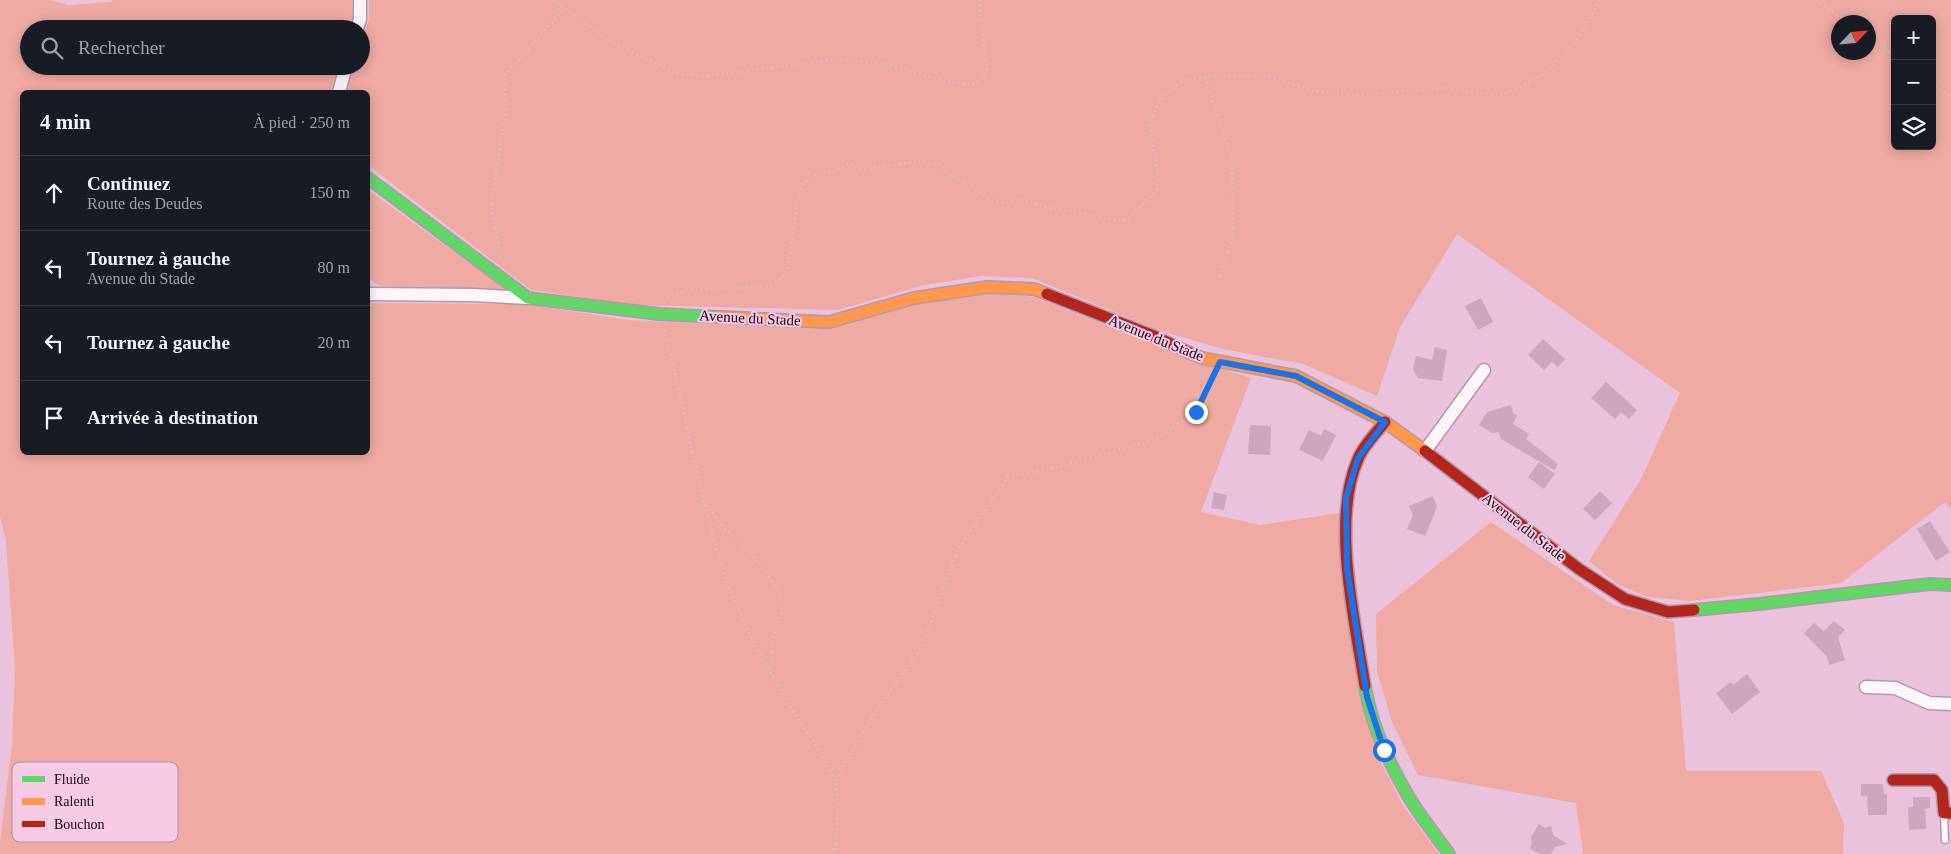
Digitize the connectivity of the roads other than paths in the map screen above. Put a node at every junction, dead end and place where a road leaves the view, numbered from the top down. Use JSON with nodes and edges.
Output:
{"nodes":[{"id":1,"x":360,"y":0,"type":"edge"},
{"id":2,"x":360,"y":20,"type":"edge"},
{"id":3,"x":344,"y":75,"type":"edge"},
{"id":4,"x":340,"y":90,"type":"edge"},
{"id":5,"x":370,"y":180,"type":"edge"},
{"id":6,"x":370,"y":294,"type":"edge"},
{"id":7,"x":528,"y":298,"type":"junction"},
{"id":8,"x":1484,"y":370,"type":"dead end"},
{"id":9,"x":1385,"y":422,"type":"junction"},
{"id":10,"x":1425,"y":451,"type":"junction"},
{"id":11,"x":1951,"y":584,"type":"edge"},
{"id":12,"x":1866,"y":687,"type":"dead end"},
{"id":13,"x":1951,"y":704,"type":"edge"},
{"id":14,"x":1893,"y":780,"type":"dead end"},
{"id":15,"x":1947,"y":813,"type":"edge"},
{"id":16,"x":1946,"y":840,"type":"dead end"},
{"id":17,"x":1450,"y":854,"type":"edge"}],
"edges":[{"from":1,"to":2,"type":"street"},
{"from":3,"to":4,"type":"street"},
{"from":5,"to":7,"type":"street","name":"Avenue du Stade"},
{"from":6,"to":7,"type":"street"},
{"from":7,"to":9,"type":"street","name":"Avenue du Stade"},
{"from":8,"to":10,"type":"street"},
{"from":9,"to":10,"type":"street","name":"Avenue du Stade"},
{"from":9,"to":17,"type":"street"},
{"from":10,"to":11,"type":"street","name":"Avenue du Stade"},
{"from":12,"to":13,"type":"street"},
{"from":14,"to":15,"type":"street"},
{"from":15,"to":16,"type":"lane"}]}
